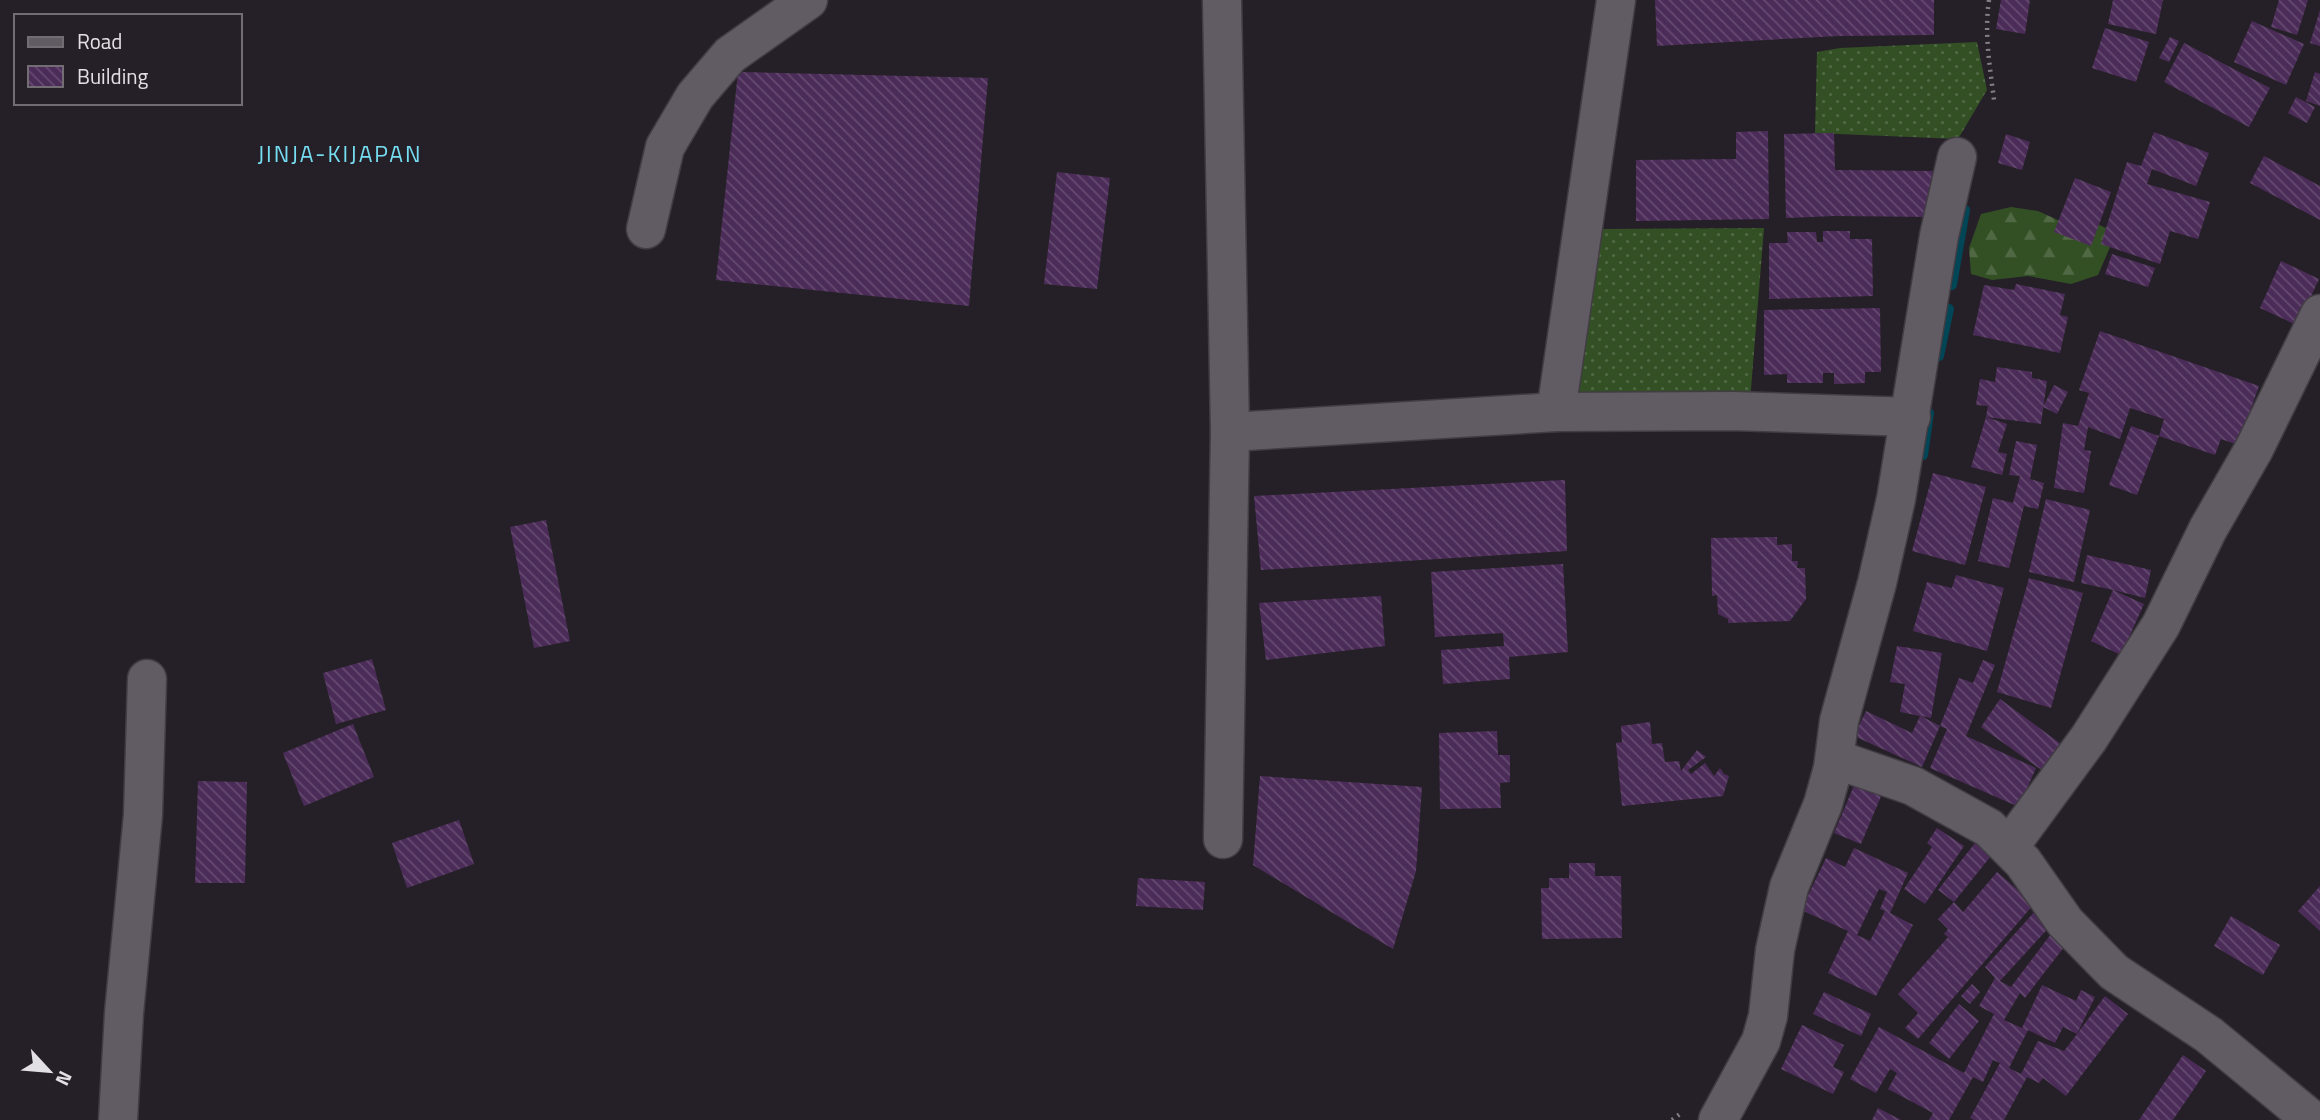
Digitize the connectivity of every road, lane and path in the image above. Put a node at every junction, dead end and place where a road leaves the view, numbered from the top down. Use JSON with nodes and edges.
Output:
{"nodes":[{"id":1,"x":808,"y":0,"type":"edge"},
{"id":2,"x":1222,"y":0,"type":"edge"},
{"id":3,"x":1616,"y":0,"type":"edge"},
{"id":4,"x":1989,"y":0,"type":"edge"},
{"id":5,"x":1994,"y":100,"type":"dead end"},
{"id":6,"x":1957,"y":157,"type":"dead end"},
{"id":7,"x":646,"y":229,"type":"dead end"},
{"id":8,"x":2320,"y":314,"type":"edge"},
{"id":9,"x":1556,"y":412,"type":"junction"},
{"id":10,"x":1911,"y":417,"type":"junction"},
{"id":11,"x":1230,"y":432,"type":"junction"},
{"id":12,"x":147,"y":679,"type":"dead end"},
{"id":13,"x":1835,"y":759,"type":"junction"},
{"id":14,"x":1223,"y":839,"type":"dead end"},
{"id":15,"x":2009,"y":847,"type":"junction"},
{"id":16,"x":118,"y":1120,"type":"edge"},
{"id":17,"x":1718,"y":1120,"type":"edge"},
{"id":18,"x":2312,"y":1120,"type":"edge"}],
"edges":[{"from":1,"to":7,"type":"street"},
{"from":2,"to":11,"type":"street"},
{"from":3,"to":9,"type":"street"},
{"from":4,"to":5,"type":"path"},
{"from":6,"to":10,"type":"street"},
{"from":8,"to":15,"type":"street"},
{"from":9,"to":10,"type":"street"},
{"from":9,"to":11,"type":"street"},
{"from":10,"to":13,"type":"street"},
{"from":11,"to":14,"type":"street"},
{"from":12,"to":16,"type":"street"},
{"from":13,"to":15,"type":"street"},
{"from":13,"to":17,"type":"street"},
{"from":15,"to":18,"type":"street"}]}
